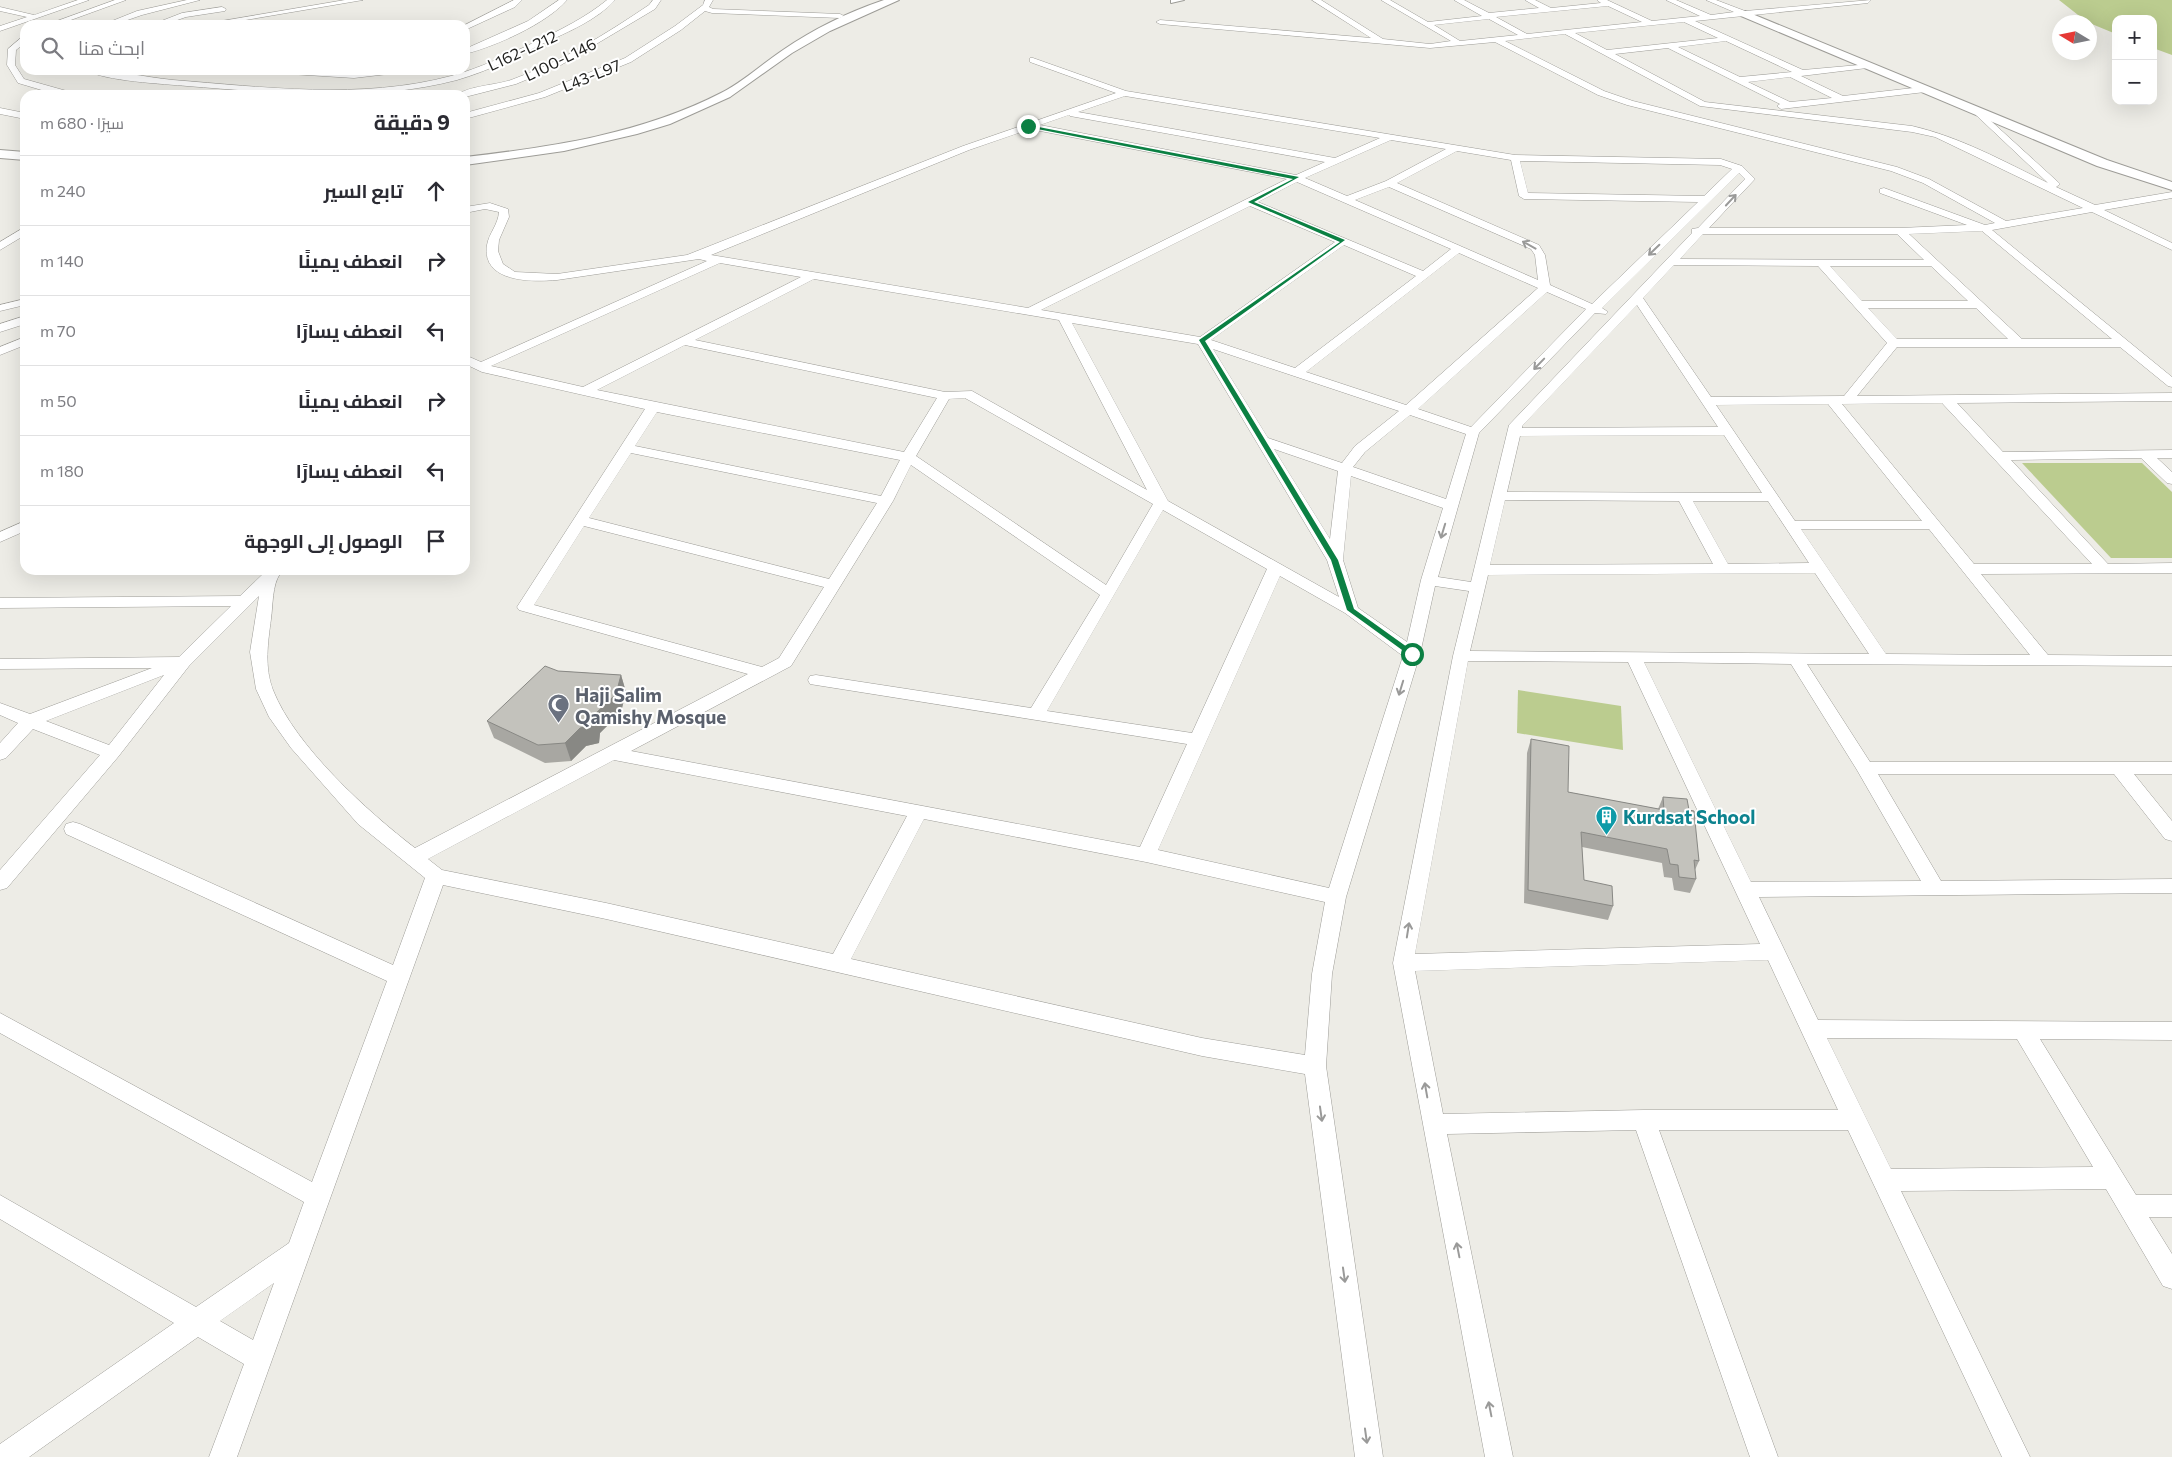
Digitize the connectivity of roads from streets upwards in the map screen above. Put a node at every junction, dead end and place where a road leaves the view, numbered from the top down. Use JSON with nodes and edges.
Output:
{"nodes":[{"id":1,"x":85,"y":0,"type":"edge"},
{"id":2,"x":121,"y":0,"type":"edge"},
{"id":3,"x":196,"y":0,"type":"edge"},
{"id":4,"x":359,"y":0,"type":"edge"},
{"id":5,"x":518,"y":0,"type":"edge"},
{"id":6,"x":563,"y":0,"type":"edge"},
{"id":7,"x":611,"y":0,"type":"edge"},
{"id":8,"x":882,"y":0,"type":"edge"},
{"id":9,"x":894,"y":0,"type":"edge"},
{"id":10,"x":1331,"y":0,"type":"edge"},
{"id":11,"x":1385,"y":0,"type":"edge"},
{"id":12,"x":1458,"y":0,"type":"edge"},
{"id":13,"x":1530,"y":0,"type":"edge"},
{"id":14,"x":1600,"y":0,"type":"edge"},
{"id":15,"x":1670,"y":0,"type":"edge"},
{"id":16,"x":1710,"y":0,"type":"edge"},
{"id":17,"x":1786,"y":0,"type":"edge"},
{"id":18,"x":1865,"y":0,"type":"edge"},
{"id":19,"x":1317,"y":1,"type":"edge"},
{"id":20,"x":707,"y":3,"type":"edge"},
{"id":21,"x":654,"y":4,"type":"edge"},
{"id":22,"x":1609,"y":4,"type":"junction"},
{"id":23,"x":235,"y":8,"type":"dead end"},
{"id":24,"x":1805,"y":8,"type":"junction"},
{"id":25,"x":0,"y":9,"type":"edge"},
{"id":26,"x":1548,"y":9,"type":"junction"},
{"id":27,"x":1758,"y":13,"type":"junction"},
{"id":28,"x":1745,"y":14,"type":"junction"},
{"id":29,"x":33,"y":16,"type":"junction"},
{"id":30,"x":844,"y":16,"type":"junction"},
{"id":31,"x":1489,"y":16,"type":"junction"},
{"id":32,"x":1711,"y":18,"type":"junction"},
{"id":33,"x":23,"y":20,"type":"edge"},
{"id":34,"x":64,"y":20,"type":"edge"},
{"id":35,"x":120,"y":20,"type":"edge"},
{"id":36,"x":170,"y":20,"type":"edge"},
{"id":37,"x":233,"y":20,"type":"edge"},
{"id":38,"x":1685,"y":20,"type":"junction"},
{"id":39,"x":20,"y":21,"type":"edge"},
{"id":40,"x":1160,"y":22,"type":"dead end"},
{"id":41,"x":1651,"y":23,"type":"junction"},
{"id":42,"x":1426,"y":24,"type":"junction"},
{"id":43,"x":470,"y":26,"type":"edge"},
{"id":44,"x":0,"y":29,"type":"edge"},
{"id":45,"x":1566,"y":32,"type":"junction"},
{"id":46,"x":1526,"y":36,"type":"junction"},
{"id":47,"x":1496,"y":39,"type":"junction"},
{"id":48,"x":1728,"y":39,"type":"junction"},
{"id":49,"x":1383,"y":42,"type":"junction"},
{"id":50,"x":20,"y":43,"type":"edge"},
{"id":51,"x":1459,"y":43,"type":"junction"},
{"id":52,"x":1670,"y":46,"type":"junction"},
{"id":53,"x":470,"y":50,"type":"edge"},
{"id":54,"x":1606,"y":53,"type":"junction"},
{"id":55,"x":1033,"y":60,"type":"dead end"},
{"id":56,"x":1867,"y":66,"type":"junction"},
{"id":57,"x":470,"y":72,"type":"edge"},
{"id":58,"x":1802,"y":73,"type":"junction"},
{"id":59,"x":1793,"y":74,"type":"junction"},
{"id":60,"x":114,"y":75,"type":"edge"},
{"id":61,"x":461,"y":75,"type":"edge"},
{"id":62,"x":1738,"y":80,"type":"junction"},
{"id":63,"x":52,"y":90,"type":"edge"},
{"id":64,"x":269,"y":90,"type":"edge"},
{"id":65,"x":370,"y":90,"type":"edge"},
{"id":66,"x":1922,"y":90,"type":"junction"},
{"id":67,"x":470,"y":93,"type":"edge"},
{"id":68,"x":1124,"y":93,"type":"junction"},
{"id":69,"x":1842,"y":99,"type":"junction"},
{"id":70,"x":1789,"y":105,"type":"junction"},
{"id":71,"x":1751,"y":109,"type":"junction"},
{"id":72,"x":0,"y":111,"type":"edge"},
{"id":73,"x":1067,"y":112,"type":"junction"},
{"id":74,"x":1979,"y":113,"type":"junction"},
{"id":75,"x":20,"y":115,"type":"edge"},
{"id":76,"x":470,"y":115,"type":"edge"},
{"id":77,"x":1028,"y":126,"type":"junction"},
{"id":78,"x":1388,"y":138,"type":"junction"},
{"id":79,"x":1456,"y":148,"type":"junction"},
{"id":80,"x":0,"y":154,"type":"edge"},
{"id":81,"x":470,"y":155,"type":"edge"},
{"id":82,"x":20,"y":156,"type":"edge"},
{"id":83,"x":1516,"y":158,"type":"junction"},
{"id":84,"x":0,"y":159,"type":"edge"},
{"id":85,"x":470,"y":160,"type":"edge"},
{"id":86,"x":2116,"y":160,"type":"junction"},
{"id":87,"x":20,"y":161,"type":"edge"},
{"id":88,"x":1336,"y":161,"type":"junction"},
{"id":89,"x":2102,"y":163,"type":"junction"},
{"id":90,"x":1740,"y":168,"type":"junction"},
{"id":91,"x":1298,"y":178,"type":"junction"},
{"id":92,"x":2172,"y":178,"type":"edge"},
{"id":93,"x":1389,"y":183,"type":"junction"},
{"id":94,"x":2172,"y":186,"type":"edge"},
{"id":95,"x":1884,"y":191,"type":"dead end"},
{"id":96,"x":2066,"y":195,"type":"junction"},
{"id":97,"x":2172,"y":195,"type":"edge"},
{"id":98,"x":1707,"y":198,"type":"junction"},
{"id":99,"x":1346,"y":200,"type":"junction"},
{"id":100,"x":1250,"y":202,"type":"junction"},
{"id":101,"x":470,"y":206,"type":"edge"},
{"id":102,"x":482,"y":206,"type":"junction"},
{"id":103,"x":470,"y":209,"type":"edge"},
{"id":104,"x":2093,"y":209,"type":"junction"},
{"id":105,"x":1679,"y":225,"type":"junction"},
{"id":106,"x":2006,"y":225,"type":"junction"},
{"id":107,"x":1984,"y":228,"type":"junction"},
{"id":108,"x":20,"y":231,"type":"edge"},
{"id":109,"x":1900,"y":231,"type":"junction"},
{"id":110,"x":1702,"y":232,"type":"junction"},
{"id":111,"x":20,"y":233,"type":"edge"},
{"id":112,"x":0,"y":234,"type":"edge"},
{"id":113,"x":1343,"y":241,"type":"junction"},
{"id":114,"x":0,"y":246,"type":"edge"},
{"id":115,"x":2172,"y":247,"type":"edge"},
{"id":116,"x":1458,"y":249,"type":"junction"},
{"id":117,"x":699,"y":256,"type":"junction"},
{"id":118,"x":720,"y":259,"type":"junction"},
{"id":119,"x":1671,"y":262,"type":"junction"},
{"id":120,"x":1820,"y":262,"type":"junction"},
{"id":121,"x":1933,"y":263,"type":"junction"},
{"id":122,"x":1424,"y":275,"type":"junction"},
{"id":123,"x":813,"y":276,"type":"junction"},
{"id":124,"x":1545,"y":288,"type":"junction"},
{"id":125,"x":1638,"y":298,"type":"junction"},
{"id":126,"x":20,"y":303,"type":"edge"},
{"id":127,"x":1858,"y":304,"type":"junction"},
{"id":128,"x":1978,"y":305,"type":"junction"},
{"id":129,"x":0,"y":308,"type":"edge"},
{"id":130,"x":1594,"y":309,"type":"junction"},
{"id":131,"x":1029,"y":312,"type":"junction"},
{"id":132,"x":1063,"y":317,"type":"junction"},
{"id":133,"x":1619,"y":318,"type":"junction"},
{"id":134,"x":20,"y":322,"type":"edge"},
{"id":135,"x":0,"y":328,"type":"edge"},
{"id":136,"x":1202,"y":340,"type":"junction"},
{"id":137,"x":684,"y":341,"type":"junction"},
{"id":138,"x":20,"y":343,"type":"edge"},
{"id":139,"x":1894,"y":343,"type":"junction"},
{"id":140,"x":2123,"y":343,"type":"junction"},
{"id":141,"x":2020,"y":344,"type":"junction"},
{"id":142,"x":0,"y":351,"type":"edge"},
{"id":143,"x":470,"y":362,"type":"edge"},
{"id":144,"x":479,"y":366,"type":"junction"},
{"id":145,"x":1297,"y":373,"type":"junction"},
{"id":146,"x":2172,"y":383,"type":"edge"},
{"id":147,"x":584,"y":392,"type":"junction"},
{"id":148,"x":945,"y":396,"type":"junction"},
{"id":149,"x":2172,"y":397,"type":"edge"},
{"id":150,"x":1946,"y":399,"type":"junction"},
{"id":151,"x":1840,"y":400,"type":"junction"},
{"id":152,"x":1707,"y":401,"type":"junction"},
{"id":153,"x":653,"y":407,"type":"junction"},
{"id":154,"x":1409,"y":410,"type":"junction"},
{"id":155,"x":1727,"y":431,"type":"junction"},
{"id":156,"x":1473,"y":432,"type":"junction"},
{"id":157,"x":1514,"y":432,"type":"junction"},
{"id":158,"x":1264,"y":441,"type":"junction"},
{"id":159,"x":627,"y":448,"type":"junction"},
{"id":160,"x":2144,"y":454,"type":"junction"},
{"id":161,"x":2172,"y":454,"type":"edge"},
{"id":162,"x":1999,"y":456,"type":"junction"},
{"id":163,"x":908,"y":457,"type":"junction"},
{"id":164,"x":1346,"y":469,"type":"junction"},
{"id":165,"x":2172,"y":480,"type":"edge"},
{"id":166,"x":1499,"y":496,"type":"junction"},
{"id":167,"x":1684,"y":497,"type":"junction"},
{"id":168,"x":1772,"y":497,"type":"junction"},
{"id":169,"x":886,"y":502,"type":"junction"},
{"id":170,"x":1161,"y":502,"type":"junction"},
{"id":171,"x":1451,"y":506,"type":"junction"},
{"id":172,"x":583,"y":521,"type":"junction"},
{"id":173,"x":1791,"y":525,"type":"junction"},
{"id":174,"x":1934,"y":525,"type":"junction"},
{"id":175,"x":20,"y":528,"type":"edge"},
{"id":176,"x":0,"y":538,"type":"edge"},
{"id":177,"x":1334,"y":560,"type":"junction"},
{"id":178,"x":1276,"y":567,"type":"junction"},
{"id":179,"x":1723,"y":568,"type":"junction"},
{"id":180,"x":1819,"y":568,"type":"junction"},
{"id":181,"x":1969,"y":568,"type":"junction"},
{"id":182,"x":2104,"y":568,"type":"junction"},
{"id":183,"x":2172,"y":568,"type":"edge"},
{"id":184,"x":270,"y":575,"type":"edge"},
{"id":185,"x":272,"y":575,"type":"edge"},
{"id":186,"x":1479,"y":579,"type":"junction"},
{"id":187,"x":1429,"y":580,"type":"junction"},
{"id":188,"x":835,"y":585,"type":"junction"},
{"id":189,"x":1109,"y":594,"type":"junction"},
{"id":190,"x":243,"y":602,"type":"junction"},
{"id":191,"x":0,"y":603,"type":"edge"},
{"id":192,"x":1351,"y":610,"type":"junction"},
{"id":193,"x":1412,"y":654,"type":"junction"},
{"id":194,"x":1461,"y":656,"type":"junction"},
{"id":195,"x":1634,"y":658,"type":"junction"},
{"id":196,"x":1796,"y":659,"type":"junction"},
{"id":197,"x":1881,"y":660,"type":"junction"},
{"id":198,"x":2043,"y":660,"type":"junction"},
{"id":199,"x":2172,"y":661,"type":"edge"},
{"id":200,"x":183,"y":662,"type":"junction"},
{"id":201,"x":0,"y":664,"type":"edge"},
{"id":202,"x":763,"y":673,"type":"junction"},
{"id":203,"x":816,"y":680,"type":"dead end"},
{"id":204,"x":0,"y":709,"type":"edge"},
{"id":205,"x":1035,"y":716,"type":"junction"},
{"id":206,"x":30,"y":721,"type":"junction"},
{"id":207,"x":1198,"y":740,"type":"junction"},
{"id":208,"x":112,"y":753,"type":"junction"},
{"id":209,"x":612,"y":753,"type":"junction"},
{"id":210,"x":0,"y":754,"type":"edge"},
{"id":211,"x":1865,"y":768,"type":"junction"},
{"id":212,"x":2119,"y":768,"type":"junction"},
{"id":213,"x":2172,"y":768,"type":"edge"},
{"id":214,"x":919,"y":812,"type":"junction"},
{"id":215,"x":73,"y":829,"type":"dead end"},
{"id":216,"x":2172,"y":834,"type":"edge"},
{"id":217,"x":1146,"y":855,"type":"junction"},
{"id":218,"x":413,"y":858,"type":"junction"},
{"id":219,"x":436,"y":876,"type":"junction"},
{"id":220,"x":0,"y":883,"type":"edge"},
{"id":221,"x":2172,"y":886,"type":"edge"},
{"id":222,"x":1935,"y":888,"type":"junction"},
{"id":223,"x":1745,"y":890,"type":"junction"},
{"id":224,"x":1336,"y":897,"type":"junction"},
{"id":225,"x":1774,"y":952,"type":"junction"},
{"id":226,"x":1403,"y":963,"type":"junction"},
{"id":227,"x":838,"y":964,"type":"junction"},
{"id":228,"x":398,"y":977,"type":"junction"},
{"id":229,"x":0,"y":1022,"type":"edge"},
{"id":230,"x":1811,"y":1029,"type":"junction"},
{"id":231,"x":2023,"y":1030,"type":"junction"},
{"id":232,"x":2172,"y":1030,"type":"edge"},
{"id":233,"x":1314,"y":1066,"type":"junction"},
{"id":234,"x":1644,"y":1120,"type":"junction"},
{"id":235,"x":1855,"y":1120,"type":"junction"},
{"id":236,"x":1432,"y":1124,"type":"junction"},
{"id":237,"x":2112,"y":1178,"type":"junction"},
{"id":238,"x":1884,"y":1180,"type":"junction"},
{"id":239,"x":317,"y":1197,"type":"junction"},
{"id":240,"x":0,"y":1206,"type":"edge"},
{"id":241,"x":2128,"y":1206,"type":"junction"},
{"id":242,"x":2172,"y":1206,"type":"edge"},
{"id":243,"x":297,"y":1252,"type":"junction"},
{"id":244,"x":2172,"y":1277,"type":"edge"},
{"id":245,"x":196,"y":1322,"type":"junction"},
{"id":246,"x":258,"y":1358,"type":"junction"},
{"id":247,"x":5,"y":1457,"type":"edge"},
{"id":248,"x":223,"y":1457,"type":"edge"},
{"id":249,"x":1369,"y":1457,"type":"edge"},
{"id":250,"x":1499,"y":1457,"type":"edge"},
{"id":251,"x":1764,"y":1457,"type":"edge"},
{"id":252,"x":2016,"y":1457,"type":"edge"}],
"edges":[{"from":1,"to":29,"type":"street"},
{"from":2,"to":34,"type":"street"},
{"from":3,"to":35,"type":"street"},
{"from":4,"to":37,"type":"street"},
{"from":5,"to":43,"type":"street"},
{"from":6,"to":53,"type":"street"},
{"from":7,"to":57,"type":"street","name":"L162-L212"},
{"from":8,"to":30,"type":"street"},
{"from":9,"to":30,"type":"street"},
{"from":10,"to":19,"type":"street"},
{"from":11,"to":42,"type":"street"},
{"from":12,"to":31,"type":"street"},
{"from":13,"to":26,"type":"street"},
{"from":14,"to":22,"type":"street"},
{"from":15,"to":32,"type":"street"},
{"from":16,"to":28,"type":"street"},
{"from":17,"to":24,"type":"street"},
{"from":18,"to":24,"type":"street"},
{"from":19,"to":49,"type":"street"},
{"from":20,"to":30,"type":"street"},
{"from":20,"to":76,"type":"street","name":"L43-L97"},
{"from":21,"to":67,"type":"street","name":"L100-L146"},
{"from":22,"to":26,"type":"street"},
{"from":22,"to":41,"type":"street"},
{"from":23,"to":36,"type":"street"},
{"from":24,"to":27,"type":"street"},
{"from":25,"to":29,"type":"street"},
{"from":26,"to":31,"type":"street"},
{"from":27,"to":28,"type":"street"},
{"from":27,"to":86,"type":"street"},
{"from":28,"to":32,"type":"street"},
{"from":28,"to":56,"type":"street"},
{"from":29,"to":33,"type":"street"},
{"from":30,"to":81,"type":"street"},
{"from":30,"to":85,"type":"street"},
{"from":31,"to":42,"type":"street"},
{"from":31,"to":46,"type":"street"},
{"from":32,"to":38,"type":"street"},
{"from":38,"to":41,"type":"street"},
{"from":38,"to":48,"type":"street"},
{"from":39,"to":44,"type":"street"},
{"from":40,"to":49,"type":"street"},
{"from":41,"to":45,"type":"street"},
{"from":42,"to":51,"type":"street"},
{"from":45,"to":46,"type":"street"},
{"from":45,"to":54,"type":"street"},
{"from":46,"to":47,"type":"street"},
{"from":47,"to":51,"type":"street"},
{"from":47,"to":106,"type":"street"},
{"from":48,"to":52,"type":"street"},
{"from":48,"to":58,"type":"street"},
{"from":49,"to":51,"type":"street"},
{"from":50,"to":63,"type":"street"},
{"from":52,"to":54,"type":"street"},
{"from":52,"to":62,"type":"street"},
{"from":54,"to":71,"type":"street"},
{"from":55,"to":68,"type":"street"},
{"from":56,"to":58,"type":"street"},
{"from":56,"to":66,"type":"street"},
{"from":58,"to":59,"type":"street"},
{"from":59,"to":62,"type":"street"},
{"from":59,"to":69,"type":"street"},
{"from":60,"to":64,"type":"street","name":"L162-L212"},
{"from":61,"to":65,"type":"street","name":"L162-L212"},
{"from":62,"to":70,"type":"street"},
{"from":66,"to":69,"type":"street"},
{"from":66,"to":74,"type":"street"},
{"from":68,"to":73,"type":"street"},
{"from":68,"to":78,"type":"street"},
{"from":69,"to":70,"type":"street"},
{"from":70,"to":71,"type":"street"},
{"from":71,"to":96,"type":"street"},
{"from":72,"to":75,"type":"street"},
{"from":73,"to":77,"type":"street"},
{"from":73,"to":88,"type":"street"},
{"from":74,"to":89,"type":"street"},
{"from":74,"to":96,"type":"street"},
{"from":77,"to":91,"type":"street"},
{"from":77,"to":117,"type":"street"},
{"from":78,"to":79,"type":"street"},
{"from":78,"to":88,"type":"street"},
{"from":79,"to":83,"type":"street"},
{"from":79,"to":93,"type":"street"},
{"from":80,"to":82,"type":"street"},
{"from":83,"to":90,"type":"street"},
{"from":83,"to":98,"type":"street"},
{"from":84,"to":87,"type":"street"},
{"from":86,"to":89,"type":"street"},
{"from":86,"to":92,"type":"street"},
{"from":88,"to":91,"type":"street"},
{"from":89,"to":94,"type":"street"},
{"from":90,"to":98,"type":"street"},
{"from":110,"to":90,"type":"street","one_way":true},
{"from":91,"to":99,"type":"street"},
{"from":91,"to":100,"type":"street"},
{"from":93,"to":99,"type":"street"},
{"from":124,"to":93,"type":"street","one_way":true},
{"from":95,"to":107,"type":"street"},
{"from":96,"to":104,"type":"street"},
{"from":97,"to":104,"type":"street"},
{"from":98,"to":105,"type":"street"},
{"from":99,"to":116,"type":"street"},
{"from":100,"to":113,"type":"street"},
{"from":100,"to":131,"type":"street"},
{"from":101,"to":102,"type":"street"},
{"from":102,"to":103,"type":"street"},
{"from":102,"to":117,"type":"street"},
{"from":104,"to":106,"type":"street"},
{"from":104,"to":115,"type":"street"},
{"from":105,"to":110,"type":"street"},
{"from":105,"to":130,"type":"street","one_way":true},
{"from":106,"to":107,"type":"street"},
{"from":107,"to":109,"type":"street"},
{"from":107,"to":140,"type":"street"},
{"from":108,"to":112,"type":"street"},
{"from":109,"to":110,"type":"street"},
{"from":109,"to":121,"type":"street"},
{"from":110,"to":119,"type":"street"},
{"from":111,"to":114,"type":"street"},
{"from":113,"to":122,"type":"street"},
{"from":113,"to":136,"type":"street"},
{"from":116,"to":122,"type":"street"},
{"from":116,"to":124,"type":"street"},
{"from":117,"to":118,"type":"street"},
{"from":118,"to":123,"type":"street"},
{"from":118,"to":144,"type":"street"},
{"from":119,"to":120,"type":"street"},
{"from":119,"to":125,"type":"street"},
{"from":120,"to":121,"type":"street"},
{"from":120,"to":127,"type":"street"},
{"from":121,"to":128,"type":"street"},
{"from":122,"to":145,"type":"street"},
{"from":123,"to":131,"type":"street"},
{"from":123,"to":137,"type":"street"},
{"from":124,"to":130,"type":"street"},
{"from":124,"to":154,"type":"street"},
{"from":125,"to":133,"type":"street"},
{"from":125,"to":152,"type":"street"},
{"from":126,"to":129,"type":"street"},
{"from":127,"to":128,"type":"street"},
{"from":127,"to":139,"type":"street"},
{"from":128,"to":141,"type":"street"},
{"from":130,"to":133,"type":"street"},
{"from":130,"to":156,"type":"street","one_way":true},
{"from":131,"to":132,"type":"street"},
{"from":132,"to":136,"type":"street"},
{"from":132,"to":170,"type":"street"},
{"from":133,"to":157,"type":"street"},
{"from":134,"to":135,"type":"street"},
{"from":136,"to":145,"type":"street"},
{"from":136,"to":158,"type":"street"},
{"from":137,"to":147,"type":"street"},
{"from":137,"to":148,"type":"street"},
{"from":138,"to":142,"type":"street"},
{"from":139,"to":141,"type":"street"},
{"from":139,"to":151,"type":"street"},
{"from":140,"to":141,"type":"street"},
{"from":140,"to":146,"type":"street"},
{"from":143,"to":144,"type":"street"},
{"from":144,"to":147,"type":"street"},
{"from":145,"to":154,"type":"street"},
{"from":147,"to":153,"type":"street"},
{"from":148,"to":163,"type":"street"},
{"from":148,"to":170,"type":"street"},
{"from":149,"to":150,"type":"street"},
{"from":150,"to":151,"type":"street"},
{"from":150,"to":162,"type":"street"},
{"from":151,"to":152,"type":"street"},
{"from":151,"to":174,"type":"street"},
{"from":152,"to":155,"type":"street"},
{"from":153,"to":159,"type":"street"},
{"from":153,"to":163,"type":"street"},
{"from":154,"to":156,"type":"street"},
{"from":154,"to":164,"type":"street"},
{"from":155,"to":157,"type":"street"},
{"from":155,"to":168,"type":"street"},
{"from":156,"to":171,"type":"street"},
{"from":157,"to":166,"type":"street"},
{"from":158,"to":164,"type":"street"},
{"from":158,"to":177,"type":"street"},
{"from":159,"to":169,"type":"street"},
{"from":159,"to":172,"type":"street"},
{"from":160,"to":161,"type":"street"},
{"from":160,"to":162,"type":"street"},
{"from":160,"to":165,"type":"street"},
{"from":162,"to":182,"type":"street"},
{"from":163,"to":169,"type":"street"},
{"from":163,"to":189,"type":"street"},
{"from":164,"to":171,"type":"street"},
{"from":164,"to":177,"type":"street"},
{"from":166,"to":167,"type":"street"},
{"from":166,"to":186,"type":"street"},
{"from":167,"to":168,"type":"street"},
{"from":167,"to":179,"type":"street"},
{"from":168,"to":173,"type":"street"},
{"from":169,"to":188,"type":"street"},
{"from":170,"to":178,"type":"street"},
{"from":170,"to":189,"type":"street"},
{"from":171,"to":187,"type":"street","one_way":true},
{"from":172,"to":188,"type":"street"},
{"from":172,"to":202,"type":"street"},
{"from":173,"to":174,"type":"street"},
{"from":173,"to":180,"type":"street"},
{"from":174,"to":181,"type":"street"},
{"from":175,"to":176,"type":"street"},
{"from":177,"to":192,"type":"street"},
{"from":178,"to":192,"type":"street"},
{"from":178,"to":207,"type":"street"},
{"from":179,"to":180,"type":"street"},
{"from":179,"to":186,"type":"street"},
{"from":180,"to":197,"type":"street"},
{"from":181,"to":182,"type":"street"},
{"from":181,"to":198,"type":"street"},
{"from":182,"to":183,"type":"street"},
{"from":184,"to":190,"type":"street"},
{"from":185,"to":218,"type":"street"},
{"from":186,"to":187,"type":"street"},
{"from":186,"to":194,"type":"street"},
{"from":187,"to":193,"type":"street"},
{"from":188,"to":202,"type":"street"},
{"from":189,"to":205,"type":"street"},
{"from":190,"to":191,"type":"street"},
{"from":190,"to":200,"type":"street"},
{"from":192,"to":193,"type":"street"},
{"from":193,"to":224,"type":"street","one_way":true},
{"from":194,"to":195,"type":"street"},
{"from":226,"to":194,"type":"street","one_way":true},
{"from":195,"to":196,"type":"street"},
{"from":195,"to":223,"type":"street"},
{"from":196,"to":197,"type":"street"},
{"from":196,"to":211,"type":"street"},
{"from":197,"to":198,"type":"street"},
{"from":198,"to":199,"type":"street"},
{"from":200,"to":201,"type":"street"},
{"from":200,"to":206,"type":"street"},
{"from":200,"to":208,"type":"street"},
{"from":202,"to":209,"type":"street"},
{"from":203,"to":205,"type":"street"},
{"from":204,"to":206,"type":"street"},
{"from":205,"to":207,"type":"street"},
{"from":206,"to":208,"type":"street"},
{"from":206,"to":210,"type":"street"},
{"from":207,"to":217,"type":"street"},
{"from":208,"to":220,"type":"street"},
{"from":209,"to":214,"type":"street"},
{"from":209,"to":218,"type":"street"},
{"from":211,"to":212,"type":"street"},
{"from":211,"to":222,"type":"street"},
{"from":212,"to":213,"type":"street"},
{"from":212,"to":216,"type":"street"},
{"from":214,"to":217,"type":"street"},
{"from":214,"to":227,"type":"street"},
{"from":215,"to":228,"type":"street"},
{"from":217,"to":224,"type":"street"},
{"from":218,"to":219,"type":"street"},
{"from":219,"to":227,"type":"street"},
{"from":219,"to":228,"type":"street"},
{"from":221,"to":222,"type":"street"},
{"from":222,"to":223,"type":"street"},
{"from":223,"to":225,"type":"street"},
{"from":224,"to":233,"type":"street"},
{"from":225,"to":226,"type":"street"},
{"from":225,"to":230,"type":"street"},
{"from":236,"to":226,"type":"street","one_way":true},
{"from":227,"to":233,"type":"street"},
{"from":228,"to":239,"type":"street"},
{"from":229,"to":239,"type":"street"},
{"from":230,"to":231,"type":"street"},
{"from":230,"to":235,"type":"street"},
{"from":231,"to":232,"type":"street"},
{"from":231,"to":237,"type":"street"},
{"from":233,"to":249,"type":"street","one_way":true},
{"from":234,"to":235,"type":"street"},
{"from":234,"to":236,"type":"street"},
{"from":234,"to":251,"type":"street"},
{"from":235,"to":238,"type":"street"},
{"from":250,"to":236,"type":"street","one_way":true},
{"from":237,"to":238,"type":"street"},
{"from":237,"to":241,"type":"street"},
{"from":238,"to":252,"type":"street"},
{"from":239,"to":243,"type":"street"},
{"from":240,"to":245,"type":"street"},
{"from":241,"to":242,"type":"street"},
{"from":241,"to":244,"type":"street"},
{"from":243,"to":245,"type":"street"},
{"from":243,"to":246,"type":"street"},
{"from":245,"to":246,"type":"street"},
{"from":245,"to":247,"type":"street"},
{"from":246,"to":248,"type":"street"}]}
